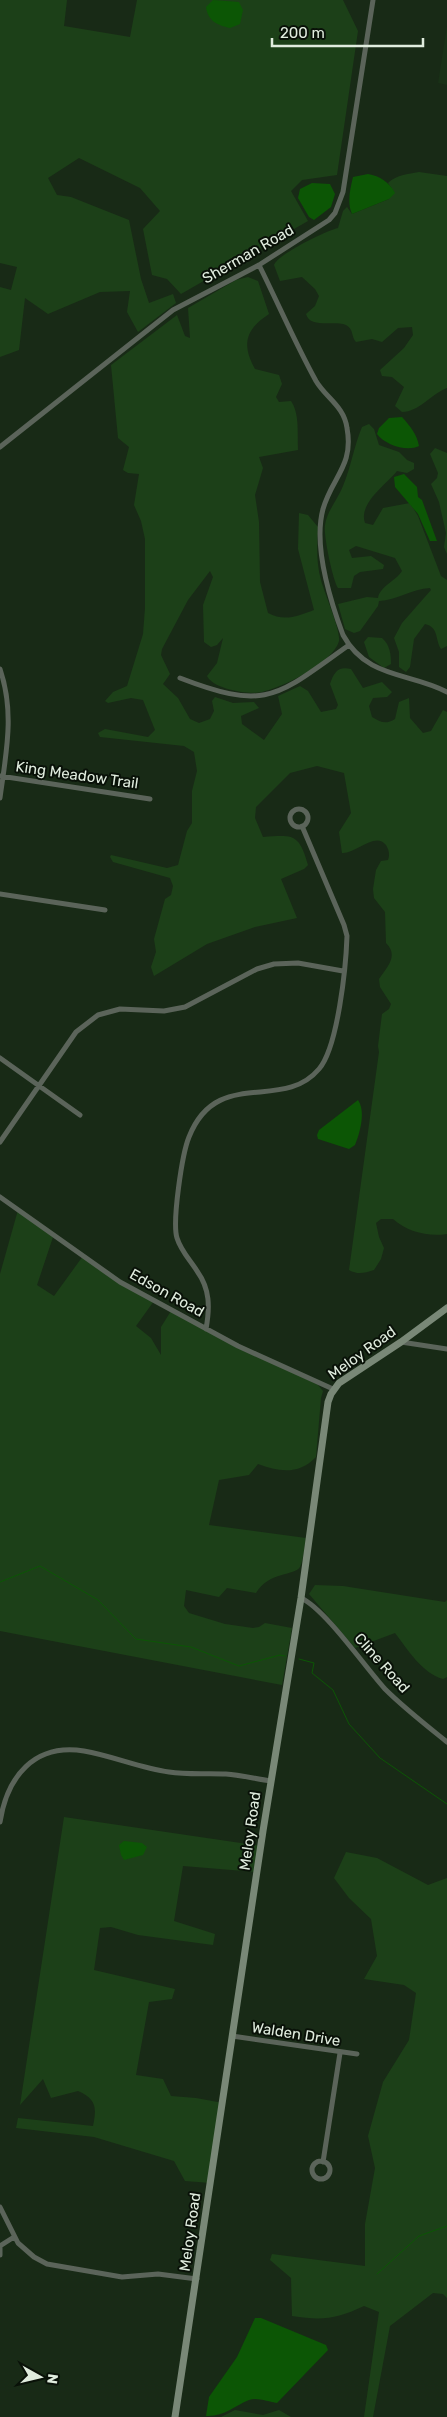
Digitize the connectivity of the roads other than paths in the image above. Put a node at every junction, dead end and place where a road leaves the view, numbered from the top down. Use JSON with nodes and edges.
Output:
{"nodes":[{"id":1,"x":373,"y":0,"type":"edge"},
{"id":2,"x":259,"y":266,"type":"junction"},
{"id":3,"x":0,"y":447,"type":"edge"},
{"id":4,"x":349,"y":645,"type":"junction"},
{"id":5,"x":0,"y":669,"type":"edge"},
{"id":6,"x":180,"y":678,"type":"dead end"},
{"id":7,"x":447,"y":692,"type":"edge"},
{"id":8,"x":2,"y":776,"type":"edge"},
{"id":9,"x":0,"y":798,"type":"edge"},
{"id":10,"x":150,"y":799,"type":"dead end"},
{"id":11,"x":302,"y":826,"type":"dead end"},
{"id":12,"x":0,"y":894,"type":"edge"},
{"id":13,"x":106,"y":910,"type":"dead end"},
{"id":14,"x":343,"y":971,"type":"junction"},
{"id":15,"x":0,"y":1058,"type":"edge"},
{"id":16,"x":39,"y":1086,"type":"junction"},
{"id":17,"x":80,"y":1114,"type":"dead end"},
{"id":18,"x":0,"y":1142,"type":"edge"},
{"id":19,"x":0,"y":1197,"type":"edge"},
{"id":20,"x":447,"y":1308,"type":"edge"},
{"id":21,"x":206,"y":1329,"type":"junction"},
{"id":22,"x":401,"y":1342,"type":"junction"},
{"id":23,"x":447,"y":1349,"type":"edge"},
{"id":24,"x":333,"y":1389,"type":"junction"},
{"id":25,"x":301,"y":1598,"type":"junction"},
{"id":26,"x":447,"y":1742,"type":"edge"},
{"id":27,"x":271,"y":1781,"type":"junction"},
{"id":28,"x":0,"y":1822,"type":"edge"},
{"id":29,"x":232,"y":2036,"type":"junction"},
{"id":30,"x":340,"y":2053,"type":"junction"},
{"id":31,"x":357,"y":2054,"type":"dead end"},
{"id":32,"x":324,"y":2162,"type":"dead end"},
{"id":33,"x":0,"y":2207,"type":"edge"},
{"id":34,"x":14,"y":2237,"type":"junction"},
{"id":35,"x":0,"y":2246,"type":"edge"},
{"id":36,"x":0,"y":2255,"type":"edge"},
{"id":37,"x":197,"y":2279,"type":"junction"},
{"id":38,"x":175,"y":2417,"type":"edge"}],
"edges":[{"from":1,"to":2,"type":"street","name":"Sherman Road"},
{"from":2,"to":3,"type":"street","name":"Sherman Road"},
{"from":2,"to":4,"type":"street"},
{"from":4,"to":6,"type":"street"},
{"from":4,"to":7,"type":"street"},
{"from":5,"to":8,"type":"street"},
{"from":8,"to":9,"type":"street"},
{"from":8,"to":10,"type":"street","name":"King Meadow Trail"},
{"from":11,"to":14,"type":"street"},
{"from":12,"to":13,"type":"street"},
{"from":14,"to":16,"type":"street"},
{"from":14,"to":21,"type":"street"},
{"from":15,"to":16,"type":"street"},
{"from":16,"to":17,"type":"street"},
{"from":16,"to":18,"type":"street"},
{"from":19,"to":21,"type":"street","name":"Edson Road"},
{"from":20,"to":22,"type":"street","name":"Meloy Road"},
{"from":21,"to":24,"type":"street","name":"Edson Road"},
{"from":22,"to":23,"type":"street"},
{"from":22,"to":24,"type":"street","name":"Meloy Road"},
{"from":24,"to":25,"type":"street","name":"Meloy Road"},
{"from":25,"to":26,"type":"street","name":"Cline Road"},
{"from":25,"to":27,"type":"street","name":"Meloy Road"},
{"from":27,"to":28,"type":"street"},
{"from":27,"to":29,"type":"street","name":"Meloy Road"},
{"from":29,"to":30,"type":"street","name":"Walden Drive"},
{"from":29,"to":37,"type":"street","name":"Meloy Road"},
{"from":30,"to":31,"type":"street","name":"Walden Drive"},
{"from":30,"to":32,"type":"street"},
{"from":33,"to":34,"type":"street"},
{"from":34,"to":35,"type":"street"},
{"from":34,"to":37,"type":"street"},
{"from":35,"to":36,"type":"street"},
{"from":37,"to":38,"type":"street","name":"Meloy Road"}]}
